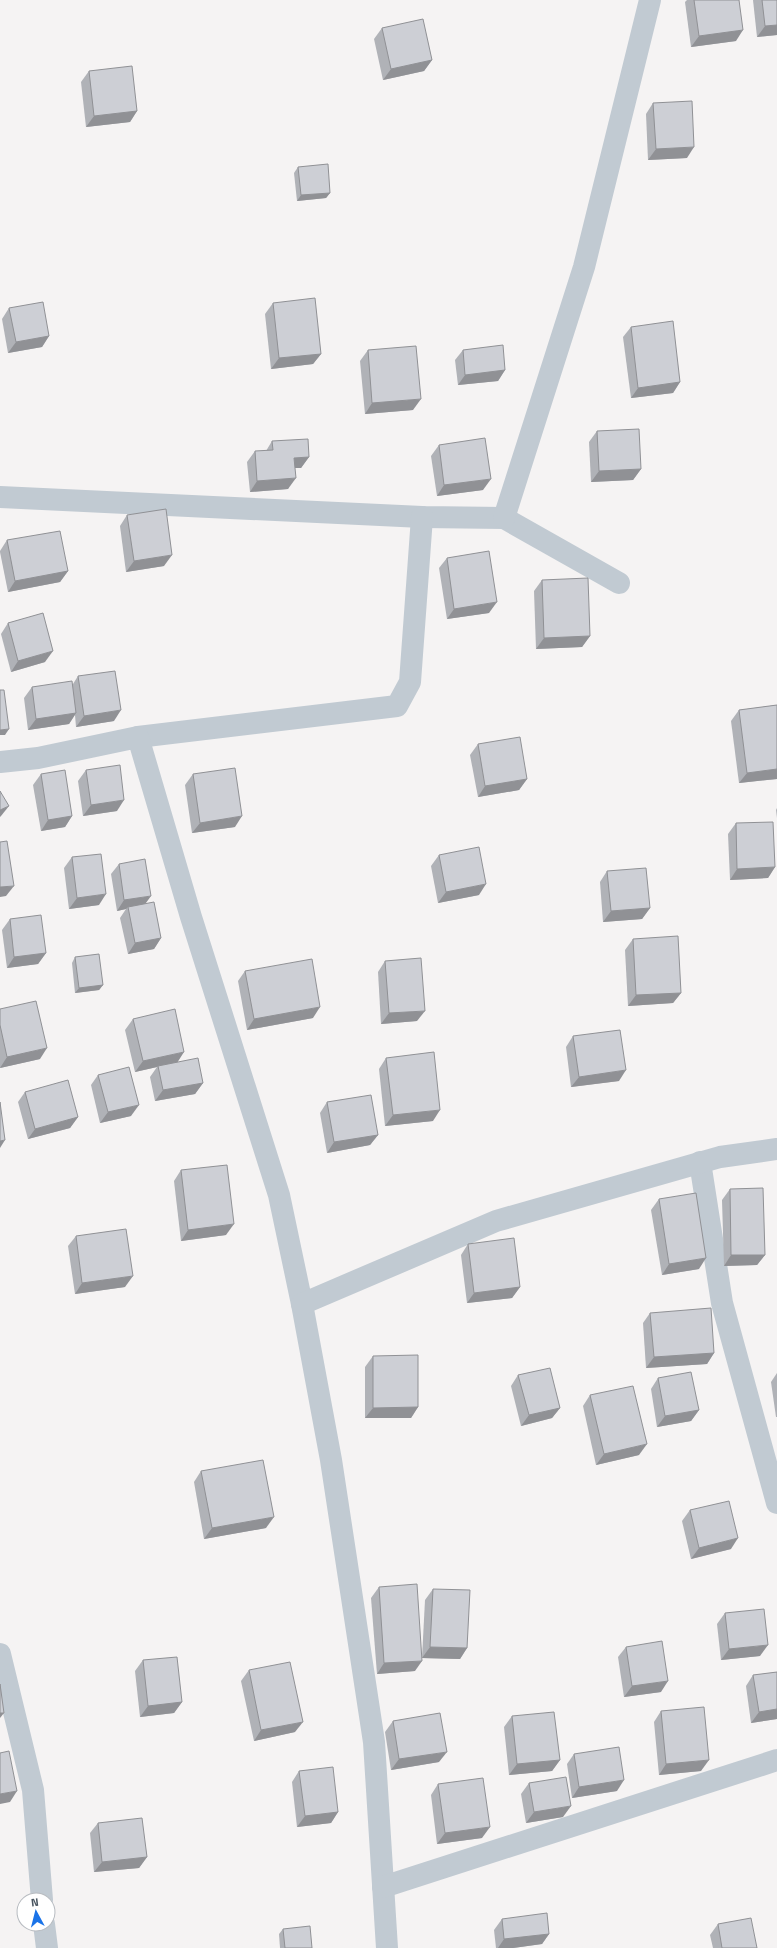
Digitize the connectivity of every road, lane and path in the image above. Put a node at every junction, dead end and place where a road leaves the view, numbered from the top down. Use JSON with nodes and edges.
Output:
{"nodes":[{"id":1,"x":650,"y":0,"type":"edge"},
{"id":2,"x":0,"y":497,"type":"edge"},
{"id":3,"x":422,"y":517,"type":"junction"},
{"id":4,"x":504,"y":518,"type":"junction"},
{"id":5,"x":619,"y":583,"type":"dead end"},
{"id":6,"x":138,"y":737,"type":"junction"},
{"id":7,"x":0,"y":762,"type":"edge"},
{"id":8,"x":777,"y":1149,"type":"edge"},
{"id":9,"x":700,"y":1162,"type":"junction"},
{"id":10,"x":302,"y":1304,"type":"junction"},
{"id":11,"x":777,"y":1503,"type":"edge"},
{"id":12,"x":0,"y":1654,"type":"edge"},
{"id":13,"x":777,"y":1760,"type":"edge"},
{"id":14,"x":383,"y":1887,"type":"junction"},
{"id":15,"x":41,"y":1892,"type":"edge"},
{"id":16,"x":45,"y":1932,"type":"edge"},
{"id":17,"x":46,"y":1948,"type":"edge"},
{"id":18,"x":387,"y":1948,"type":"edge"}],
"edges":[{"from":1,"to":4,"type":"street"},
{"from":2,"to":3,"type":"street"},
{"from":3,"to":4,"type":"street"},
{"from":3,"to":6,"type":"street"},
{"from":4,"to":5,"type":"street"},
{"from":6,"to":7,"type":"street"},
{"from":6,"to":10,"type":"street"},
{"from":8,"to":9,"type":"street"},
{"from":9,"to":10,"type":"street"},
{"from":9,"to":11,"type":"street"},
{"from":10,"to":14,"type":"street"},
{"from":12,"to":15,"type":"street"},
{"from":13,"to":14,"type":"street"},
{"from":14,"to":18,"type":"street"},
{"from":16,"to":17,"type":"street"}]}
